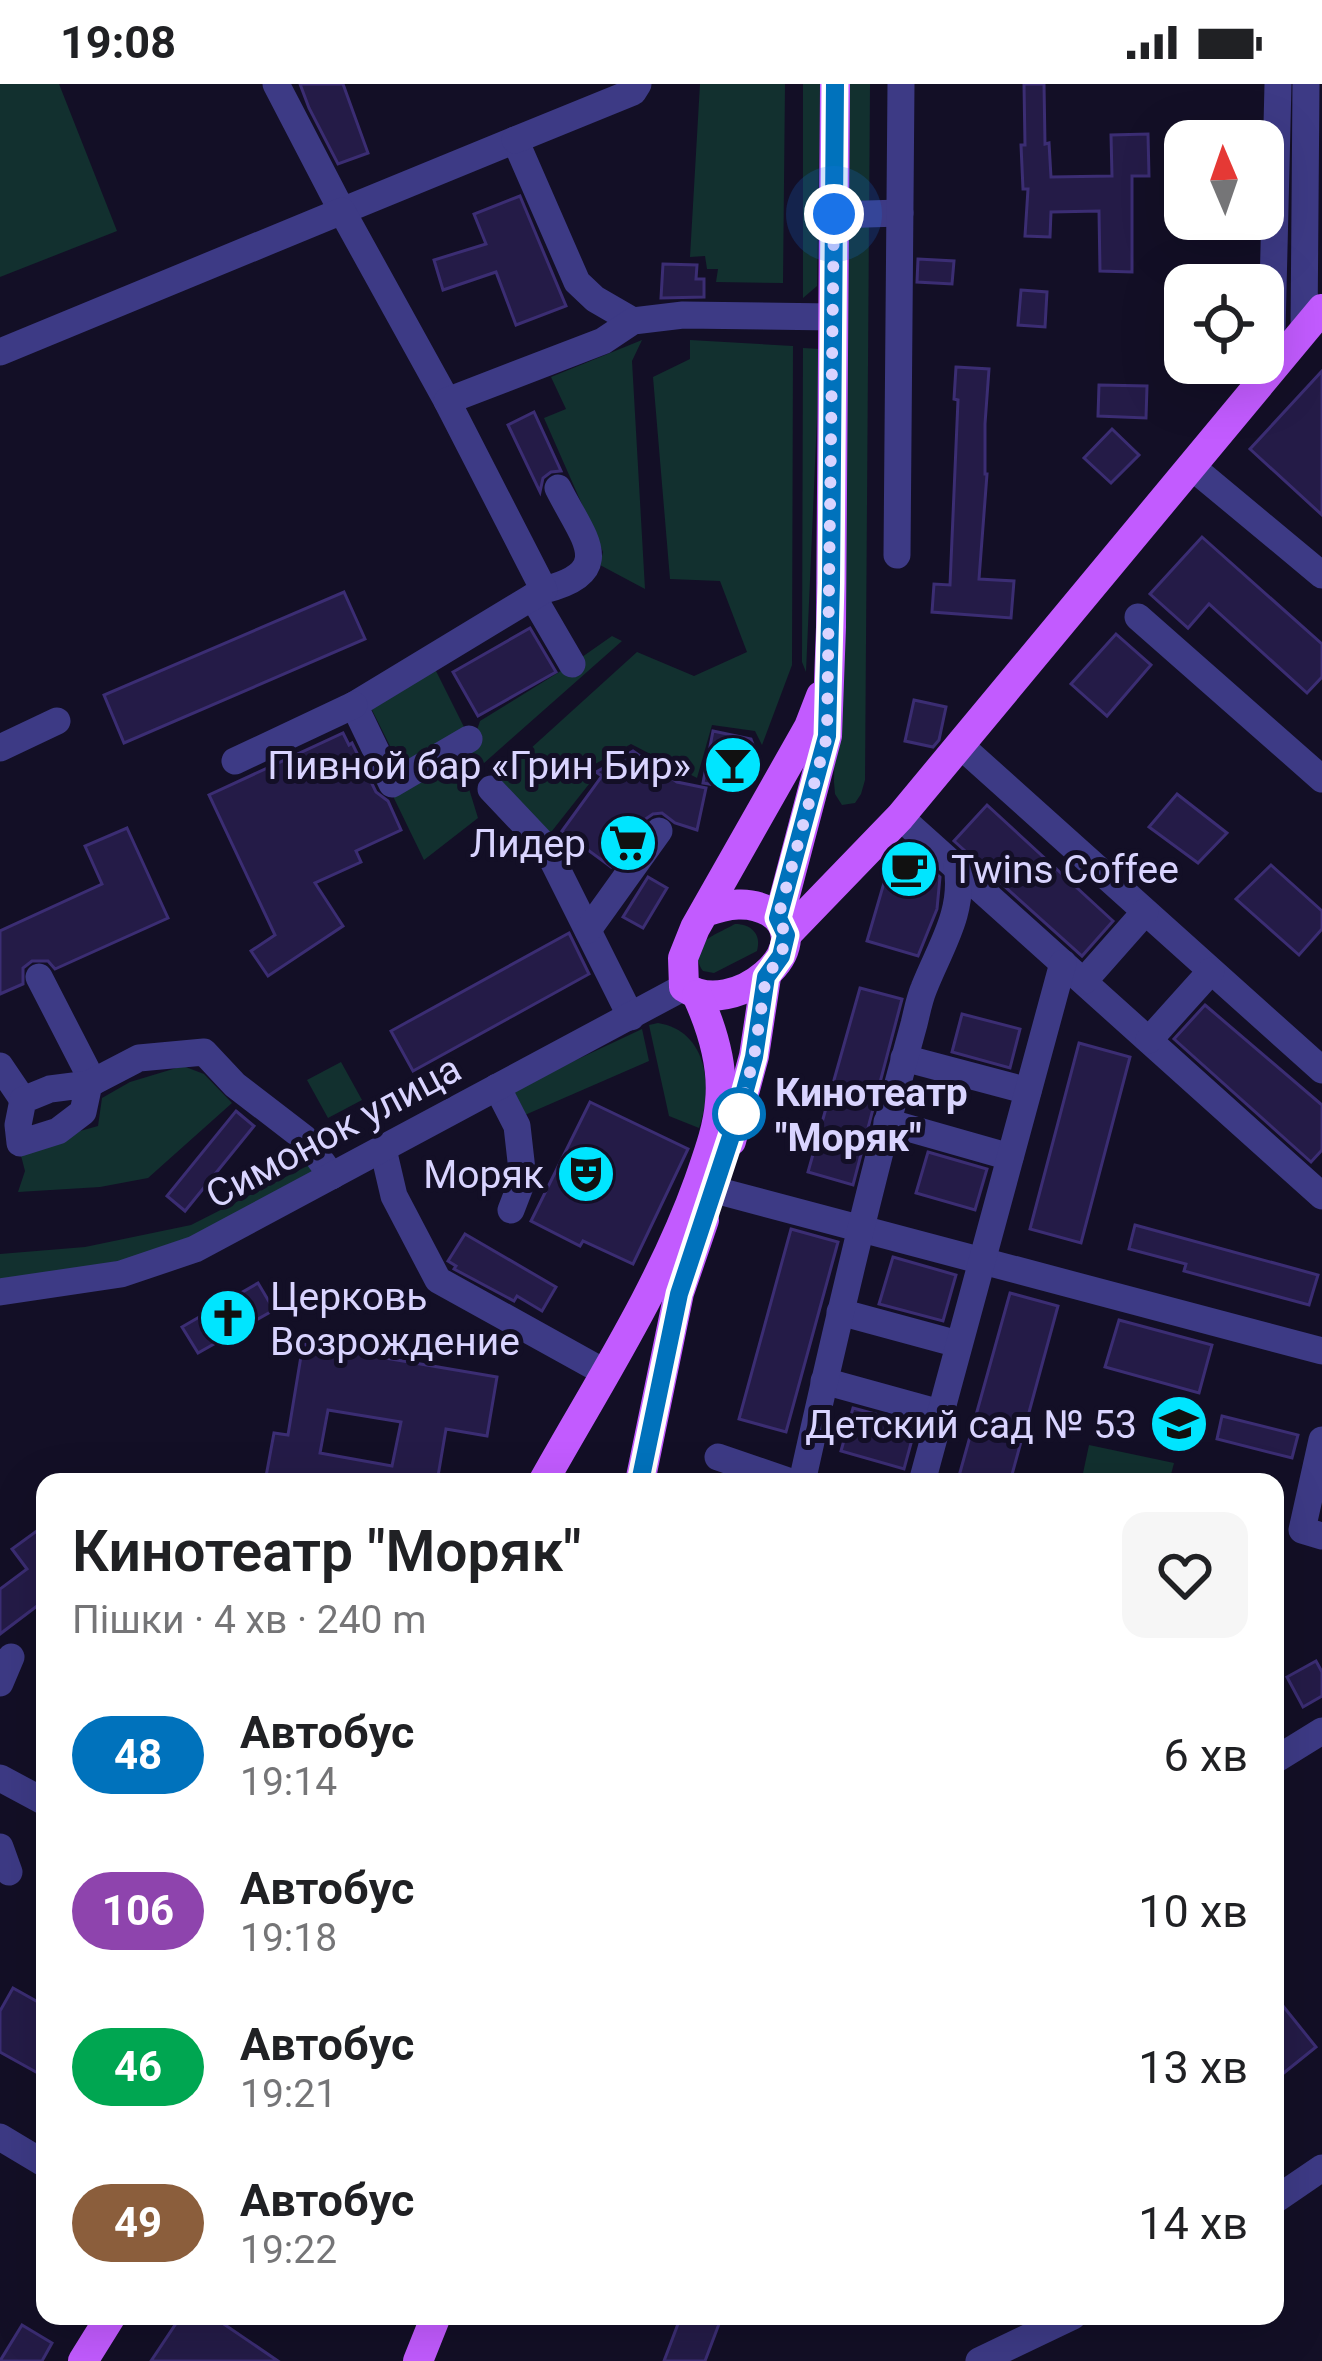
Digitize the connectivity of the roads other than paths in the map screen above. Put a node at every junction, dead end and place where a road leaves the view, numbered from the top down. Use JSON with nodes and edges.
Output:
{"nodes":[{"id":1,"x":275,"y":84,"type":"edge"},
{"id":2,"x":638,"y":84,"type":"edge"},
{"id":3,"x":835,"y":84,"type":"edge"},
{"id":4,"x":901,"y":84,"type":"edge"},
{"id":5,"x":1278,"y":84,"type":"edge"},
{"id":6,"x":1306,"y":84,"type":"edge"},
{"id":7,"x":515,"y":140,"type":"junction"},
{"id":8,"x":342,"y":212,"type":"junction"},
{"id":9,"x":900,"y":213,"type":"junction"},
{"id":10,"x":834,"y":214,"type":"junction"},
{"id":11,"x":1274,"y":264,"type":"edge"},
{"id":12,"x":1322,"y":280,"type":"edge"},
{"id":13,"x":1309,"y":314,"type":"edge"},
{"id":14,"x":834,"y":317,"type":"junction"},
{"id":15,"x":633,"y":321,"type":"junction"},
{"id":16,"x":0,"y":352,"type":"edge"},
{"id":17,"x":1284,"y":352,"type":"edge"},
{"id":18,"x":1262,"y":384,"type":"edge"},
{"id":19,"x":447,"y":401,"type":"junction"},
{"id":20,"x":1197,"y":471,"type":"junction"},
{"id":21,"x":558,"y":488,"type":"dead end"},
{"id":22,"x":897,"y":555,"type":"dead end"},
{"id":23,"x":1316,"y":558,"type":"edge"},
{"id":24,"x":538,"y":594,"type":"junction"},
{"id":25,"x":1138,"y":617,"type":"dead end"},
{"id":26,"x":572,"y":664,"type":"dead end"},
{"id":27,"x":828,"y":679,"type":"junction"},
{"id":28,"x":354,"y":705,"type":"junction"},
{"id":29,"x":57,"y":721,"type":"dead end"},
{"id":30,"x":470,"y":739,"type":"dead end"},
{"id":31,"x":961,"y":746,"type":"junction"},
{"id":32,"x":0,"y":748,"type":"edge"},
{"id":33,"x":235,"y":761,"type":"dead end"},
{"id":34,"x":1322,"y":779,"type":"edge"},
{"id":35,"x":491,"y":789,"type":"dead end"},
{"id":36,"x":900,"y":818,"type":"junction"},
{"id":37,"x":659,"y":831,"type":"dead end"},
{"id":38,"x":957,"y":866,"type":"junction"},
{"id":39,"x":705,"y":912,"type":"junction"},
{"id":40,"x":1145,"y":912,"type":"junction"},
{"id":41,"x":782,"y":927,"type":"junction"},
{"id":42,"x":588,"y":930,"type":"junction"},
{"id":43,"x":1211,"y":970,"type":"junction"},
{"id":44,"x":1074,"y":972,"type":"junction"},
{"id":45,"x":39,"y":977,"type":"dead end"},
{"id":46,"x":766,"y":977,"type":"junction"},
{"id":47,"x":691,"y":991,"type":"junction"},
{"id":48,"x":632,"y":1017,"type":"junction"},
{"id":49,"x":1149,"y":1040,"type":"junction"},
{"id":50,"x":904,"y":1058,"type":"junction"},
{"id":51,"x":0,"y":1066,"type":"edge"},
{"id":52,"x":1322,"y":1070,"type":"edge"},
{"id":53,"x":91,"y":1083,"type":"junction"},
{"id":54,"x":497,"y":1088,"type":"junction"},
{"id":55,"x":1028,"y":1091,"type":"junction"},
{"id":56,"x":23,"y":1100,"type":"junction"},
{"id":57,"x":887,"y":1122,"type":"junction"},
{"id":58,"x":383,"y":1149,"type":"junction"},
{"id":59,"x":1010,"y":1157,"type":"junction"},
{"id":60,"x":332,"y":1176,"type":"junction"},
{"id":61,"x":715,"y":1190,"type":"junction"},
{"id":62,"x":1322,"y":1196,"type":"edge"},
{"id":63,"x":511,"y":1210,"type":"dead end"},
{"id":64,"x":859,"y":1229,"type":"junction"},
{"id":65,"x":981,"y":1262,"type":"junction"},
{"id":66,"x":666,"y":1289,"type":"junction"},
{"id":67,"x":0,"y":1292,"type":"edge"},
{"id":68,"x":840,"y":1312,"type":"junction"},
{"id":69,"x":958,"y":1344,"type":"junction"},
{"id":70,"x":1322,"y":1351,"type":"edge"},
{"id":71,"x":604,"y":1372,"type":"junction"},
{"id":72,"x":824,"y":1381,"type":"junction"},
{"id":73,"x":940,"y":1413,"type":"junction"},
{"id":74,"x":1322,"y":1440,"type":"edge"},
{"id":75,"x":718,"y":1457,"type":"dead end"},
{"id":76,"x":547,"y":1473,"type":"edge"},
{"id":77,"x":641,"y":1473,"type":"edge"},
{"id":78,"x":765,"y":1473,"type":"edge"},
{"id":79,"x":804,"y":1473,"type":"edge"},
{"id":80,"x":924,"y":1473,"type":"edge"},
{"id":81,"x":1322,"y":1536,"type":"edge"},
{"id":82,"x":1322,"y":1731,"type":"edge"},
{"id":83,"x":1284,"y":1754,"type":"edge"},
{"id":84,"x":0,"y":1778,"type":"edge"},
{"id":85,"x":36,"y":1797,"type":"edge"},
{"id":86,"x":0,"y":2138,"type":"edge"},
{"id":87,"x":36,"y":2159,"type":"edge"},
{"id":88,"x":1322,"y":2168,"type":"edge"},
{"id":89,"x":1284,"y":2194,"type":"edge"},
{"id":90,"x":105,"y":2325,"type":"edge"},
{"id":91,"x":432,"y":2325,"type":"edge"},
{"id":92,"x":1054,"y":2325,"type":"edge"},
{"id":93,"x":83,"y":2361,"type":"edge"},
{"id":94,"x":418,"y":2361,"type":"edge"},
{"id":95,"x":979,"y":2361,"type":"edge"}],
"edges":[{"from":1,"to":8,"type":"street"},
{"from":2,"to":7,"type":"street"},
{"from":3,"to":10,"type":"main road"},
{"from":4,"to":9,"type":"street"},
{"from":5,"to":11,"type":"street"},
{"from":6,"to":13,"type":"street"},
{"from":7,"to":8,"type":"street"},
{"from":7,"to":15,"type":"street"},
{"from":8,"to":16,"type":"street"},
{"from":8,"to":19,"type":"street"},
{"from":9,"to":10,"type":"street"},
{"from":9,"to":22,"type":"street"},
{"from":10,"to":14,"type":"main road"},
{"from":12,"to":13,"type":"street"},
{"from":13,"to":17,"type":"main road"},
{"from":14,"to":15,"type":"street"},
{"from":14,"to":27,"type":"main road"},
{"from":15,"to":19,"type":"street"},
{"from":18,"to":20,"type":"main road"},
{"from":19,"to":24,"type":"street"},
{"from":20,"to":23,"type":"street"},
{"from":20,"to":31,"type":"main road"},
{"from":21,"to":24,"type":"street"},
{"from":24,"to":26,"type":"street"},
{"from":24,"to":28,"type":"street"},
{"from":25,"to":34,"type":"street"},
{"from":27,"to":39,"type":"main road"},
{"from":27,"to":41,"type":"main road"},
{"from":28,"to":30,"type":"street"},
{"from":28,"to":33,"type":"street"},
{"from":29,"to":32,"type":"street"},
{"from":31,"to":36,"type":"main road"},
{"from":31,"to":40,"type":"street"},
{"from":35,"to":42,"type":"street"},
{"from":36,"to":38,"type":"street"},
{"from":36,"to":41,"type":"main road"},
{"from":37,"to":42,"type":"street"},
{"from":38,"to":44,"type":"street"},
{"from":38,"to":50,"type":"street"},
{"from":39,"to":41,"type":"main road"},
{"from":39,"to":47,"type":"main road"},
{"from":40,"to":43,"type":"street"},
{"from":40,"to":44,"type":"street"},
{"from":41,"to":46,"type":"main road"},
{"from":42,"to":48,"type":"street"},
{"from":43,"to":49,"type":"street"},
{"from":43,"to":52,"type":"street"},
{"from":44,"to":49,"type":"street"},
{"from":44,"to":55,"type":"street"},
{"from":45,"to":53,"type":"street"},
{"from":46,"to":47,"type":"main road"},
{"from":46,"to":61,"type":"main road"},
{"from":47,"to":48,"type":"street","name":"Симонок улица"},
{"from":47,"to":66,"type":"main road"},
{"from":48,"to":54,"type":"street","name":"Симонок улица"},
{"from":49,"to":62,"type":"street"},
{"from":50,"to":55,"type":"street"},
{"from":50,"to":57,"type":"street"},
{"from":51,"to":56,"type":"street"},
{"from":53,"to":56,"type":"street"},
{"from":53,"to":56,"type":"street"},
{"from":53,"to":60,"type":"street"},
{"from":54,"to":58,"type":"street","name":"Симонок улица"},
{"from":54,"to":63,"type":"street"},
{"from":55,"to":59,"type":"street"},
{"from":57,"to":59,"type":"street"},
{"from":57,"to":64,"type":"street"},
{"from":58,"to":60,"type":"street","name":"Симонок улица"},
{"from":58,"to":71,"type":"street"},
{"from":59,"to":65,"type":"street"},
{"from":60,"to":67,"type":"street","name":"Симонок улица"},
{"from":61,"to":64,"type":"street"},
{"from":61,"to":66,"type":"main road"},
{"from":64,"to":65,"type":"street"},
{"from":64,"to":68,"type":"street"},
{"from":65,"to":69,"type":"street"},
{"from":65,"to":70,"type":"street"},
{"from":66,"to":71,"type":"main road"},
{"from":66,"to":77,"type":"main road"},
{"from":68,"to":69,"type":"street"},
{"from":68,"to":72,"type":"street"},
{"from":69,"to":73,"type":"street"},
{"from":71,"to":76,"type":"main road"},
{"from":72,"to":73,"type":"street"},
{"from":72,"to":79,"type":"street"},
{"from":73,"to":80,"type":"street"},
{"from":74,"to":81,"type":"street"},
{"from":75,"to":78,"type":"street"},
{"from":82,"to":83,"type":"street"},
{"from":84,"to":85,"type":"street"},
{"from":86,"to":87,"type":"street"},
{"from":88,"to":89,"type":"street"},
{"from":90,"to":93,"type":"main road"},
{"from":91,"to":94,"type":"main road"},
{"from":92,"to":95,"type":"street"}]}
